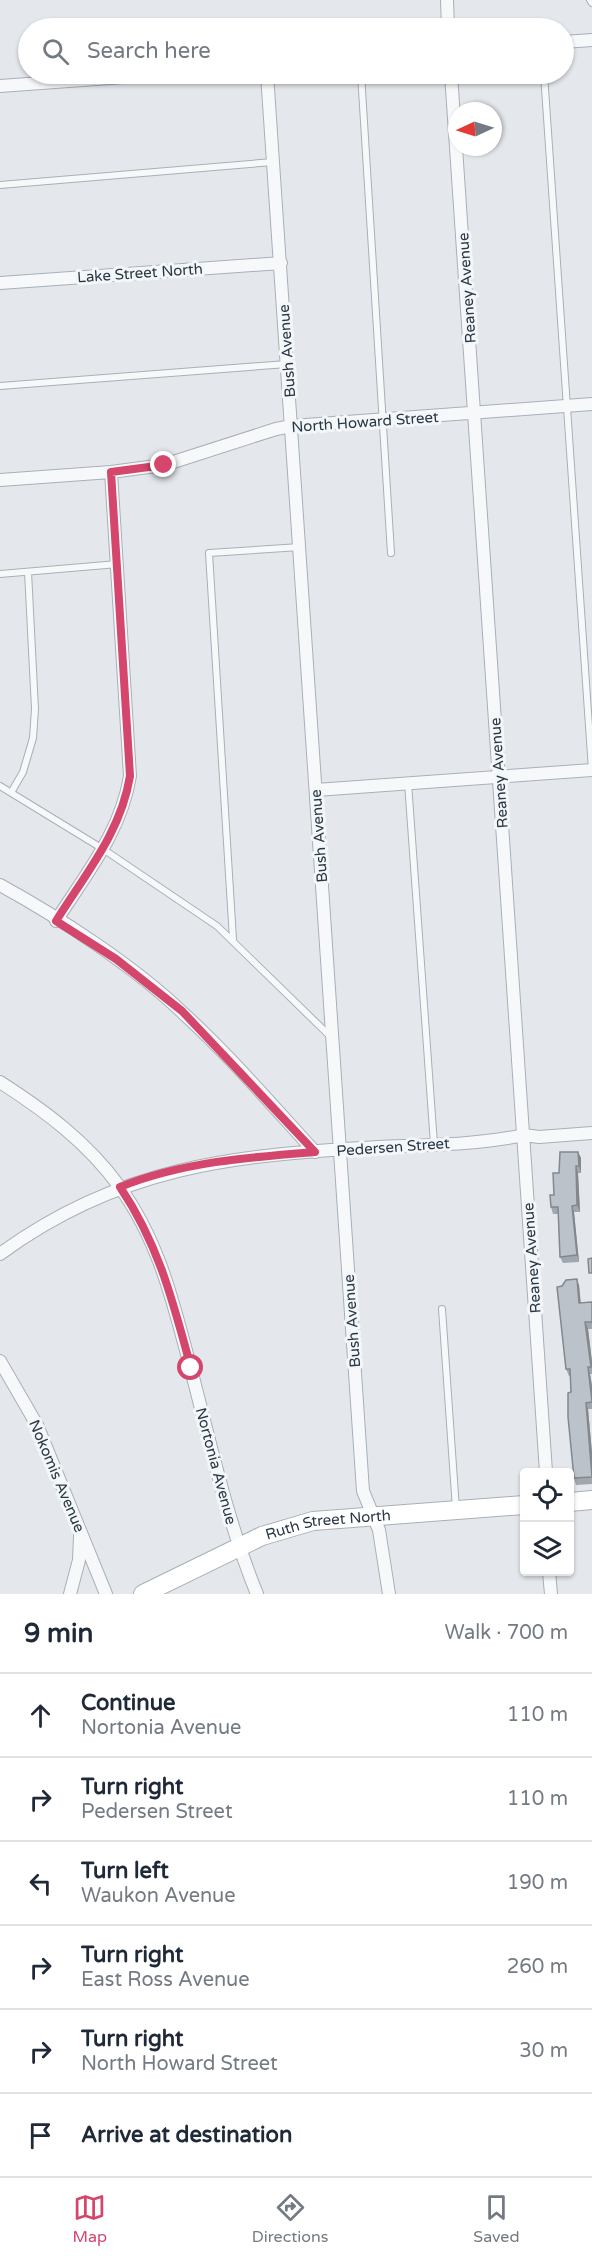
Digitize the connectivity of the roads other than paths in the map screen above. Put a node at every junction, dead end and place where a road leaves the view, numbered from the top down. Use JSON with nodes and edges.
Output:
{"nodes":[{"id":1,"x":447,"y":0,"type":"edge"},
{"id":2,"x":448,"y":18,"type":"edge"},
{"id":3,"x":592,"y":40,"type":"edge"},
{"id":4,"x":574,"y":41,"type":"edge"},
{"id":5,"x":28,"y":84,"type":"edge"},
{"id":6,"x":268,"y":84,"type":"edge"},
{"id":7,"x":362,"y":84,"type":"edge"},
{"id":8,"x":453,"y":84,"type":"edge"},
{"id":9,"x":545,"y":84,"type":"edge"},
{"id":10,"x":0,"y":86,"type":"edge"},
{"id":11,"x":274,"y":162,"type":"junction"},
{"id":12,"x":0,"y":185,"type":"edge"},
{"id":13,"x":281,"y":262,"type":"junction"},
{"id":14,"x":0,"y":283,"type":"edge"},
{"id":15,"x":288,"y":364,"type":"junction"},
{"id":16,"x":0,"y":386,"type":"edge"},
{"id":17,"x":592,"y":404,"type":"edge"},
{"id":18,"x":568,"y":407,"type":"junction"},
{"id":19,"x":476,"y":414,"type":"junction"},
{"id":20,"x":382,"y":420,"type":"junction"},
{"id":21,"x":292,"y":426,"type":"junction"},
{"id":22,"x":111,"y":472,"type":"junction"},
{"id":23,"x":0,"y":480,"type":"edge"},
{"id":24,"x":300,"y":547,"type":"junction"},
{"id":25,"x":391,"y":553,"type":"dead end"},
{"id":26,"x":118,"y":564,"type":"junction"},
{"id":27,"x":28,"y":572,"type":"junction"},
{"id":28,"x":0,"y":574,"type":"edge"},
{"id":29,"x":592,"y":770,"type":"edge"},
{"id":30,"x":499,"y":777,"type":"junction"},
{"id":31,"x":408,"y":783,"type":"junction"},
{"id":32,"x":0,"y":786,"type":"edge"},
{"id":33,"x":316,"y":790,"type":"junction"},
{"id":34,"x":12,"y":791,"type":"junction"},
{"id":35,"x":103,"y":849,"type":"junction"},
{"id":36,"x":0,"y":885,"type":"edge"},
{"id":37,"x":56,"y":921,"type":"junction"},
{"id":38,"x":233,"y":939,"type":"junction"},
{"id":39,"x":333,"y":1039,"type":"junction"},
{"id":40,"x":0,"y":1082,"type":"edge"},
{"id":41,"x":592,"y":1133,"type":"edge"},
{"id":42,"x":524,"y":1135,"type":"junction"},
{"id":43,"x":434,"y":1144,"type":"junction"},
{"id":44,"x":340,"y":1150,"type":"junction"},
{"id":45,"x":315,"y":1152,"type":"junction"},
{"id":46,"x":120,"y":1187,"type":"junction"},
{"id":47,"x":0,"y":1254,"type":"edge"},
{"id":48,"x":442,"y":1309,"type":"dead end"},
{"id":49,"x":0,"y":1361,"type":"edge"},
{"id":50,"x":546,"y":1468,"type":"edge"},
{"id":51,"x":592,"y":1500,"type":"edge"},
{"id":52,"x":574,"y":1502,"type":"edge"},
{"id":53,"x":520,"y":1505,"type":"edge"},
{"id":54,"x":456,"y":1510,"type":"junction"},
{"id":55,"x":371,"y":1516,"type":"junction"},
{"id":56,"x":80,"y":1532,"type":"junction"},
{"id":57,"x":238,"y":1548,"type":"junction"},
{"id":58,"x":549,"y":1576,"type":"edge"},
{"id":59,"x":70,"y":1594,"type":"edge"},
{"id":60,"x":106,"y":1594,"type":"edge"},
{"id":61,"x":143,"y":1594,"type":"edge"},
{"id":62,"x":257,"y":1594,"type":"edge"},
{"id":63,"x":389,"y":1594,"type":"edge"},
{"id":64,"x":551,"y":1594,"type":"edge"}],
"edges":[{"from":1,"to":2,"type":"street"},
{"from":3,"to":4,"type":"street"},
{"from":5,"to":10,"type":"street"},
{"from":6,"to":11,"type":"street","name":"Bush Avenue"},
{"from":7,"to":20,"type":"lane"},
{"from":8,"to":19,"type":"street","name":"Reaney Avenue"},
{"from":9,"to":18,"type":"lane"},
{"from":11,"to":12,"type":"lane"},
{"from":11,"to":13,"type":"street","name":"Bush Avenue"},
{"from":13,"to":14,"type":"street","name":"Lake Street North"},
{"from":13,"to":15,"type":"street","name":"Bush Avenue"},
{"from":15,"to":16,"type":"lane"},
{"from":15,"to":21,"type":"street","name":"Bush Avenue"},
{"from":17,"to":18,"type":"street","name":"North Howard Street"},
{"from":18,"to":19,"type":"street","name":"North Howard Street"},
{"from":18,"to":29,"type":"lane"},
{"from":19,"to":20,"type":"street","name":"North Howard Street"},
{"from":19,"to":30,"type":"street","name":"Reaney Avenue"},
{"from":20,"to":21,"type":"street","name":"North Howard Street"},
{"from":20,"to":25,"type":"lane"},
{"from":21,"to":22,"type":"street","name":"North Howard Street"},
{"from":21,"to":24,"type":"street","name":"Bush Avenue"},
{"from":22,"to":23,"type":"street","name":"North Howard Street"},
{"from":22,"to":26,"type":"street"},
{"from":24,"to":33,"type":"street","name":"Bush Avenue"},
{"from":24,"to":38,"type":"lane"},
{"from":26,"to":27,"type":"lane"},
{"from":26,"to":35,"type":"street"},
{"from":27,"to":28,"type":"lane"},
{"from":27,"to":34,"type":"lane"},
{"from":29,"to":30,"type":"street"},
{"from":30,"to":31,"type":"street"},
{"from":30,"to":42,"type":"street","name":"Reaney Avenue"},
{"from":31,"to":33,"type":"street"},
{"from":31,"to":43,"type":"lane"},
{"from":32,"to":34,"type":"lane"},
{"from":33,"to":39,"type":"street","name":"Bush Avenue"},
{"from":34,"to":35,"type":"lane"},
{"from":35,"to":37,"type":"street"},
{"from":35,"to":38,"type":"lane"},
{"from":36,"to":37,"type":"street"},
{"from":37,"to":45,"type":"street"},
{"from":38,"to":39,"type":"lane"},
{"from":39,"to":44,"type":"street","name":"Bush Avenue"},
{"from":40,"to":46,"type":"street","name":"Nortonia Avenue"},
{"from":41,"to":42,"type":"street","name":"Pedersen Street"},
{"from":42,"to":43,"type":"street","name":"Pedersen Street"},
{"from":42,"to":50,"type":"street","name":"Reaney Avenue"},
{"from":43,"to":44,"type":"street","name":"Pedersen Street"},
{"from":44,"to":45,"type":"street","name":"Pedersen Street"},
{"from":44,"to":55,"type":"street","name":"Bush Avenue"},
{"from":45,"to":46,"type":"street","name":"Pedersen Street"},
{"from":46,"to":47,"type":"street","name":"Pedersen Street"},
{"from":46,"to":57,"type":"street","name":"Nortonia Avenue"},
{"from":48,"to":54,"type":"lane"},
{"from":49,"to":56,"type":"street","name":"Nokomis Avenue"},
{"from":51,"to":52,"type":"street"},
{"from":53,"to":54,"type":"street","name":"Ruth Street North"},
{"from":54,"to":55,"type":"street","name":"Ruth Street North"},
{"from":55,"to":57,"type":"street","name":"Ruth Street North"},
{"from":55,"to":63,"type":"street","name":"Bush Avenue"},
{"from":56,"to":59,"type":"street"},
{"from":56,"to":60,"type":"street","name":"Nokomis Avenue"},
{"from":57,"to":61,"type":"street","name":"Ruth Street North"},
{"from":57,"to":62,"type":"street","name":"Nortonia Avenue"},
{"from":58,"to":64,"type":"street"}]}
